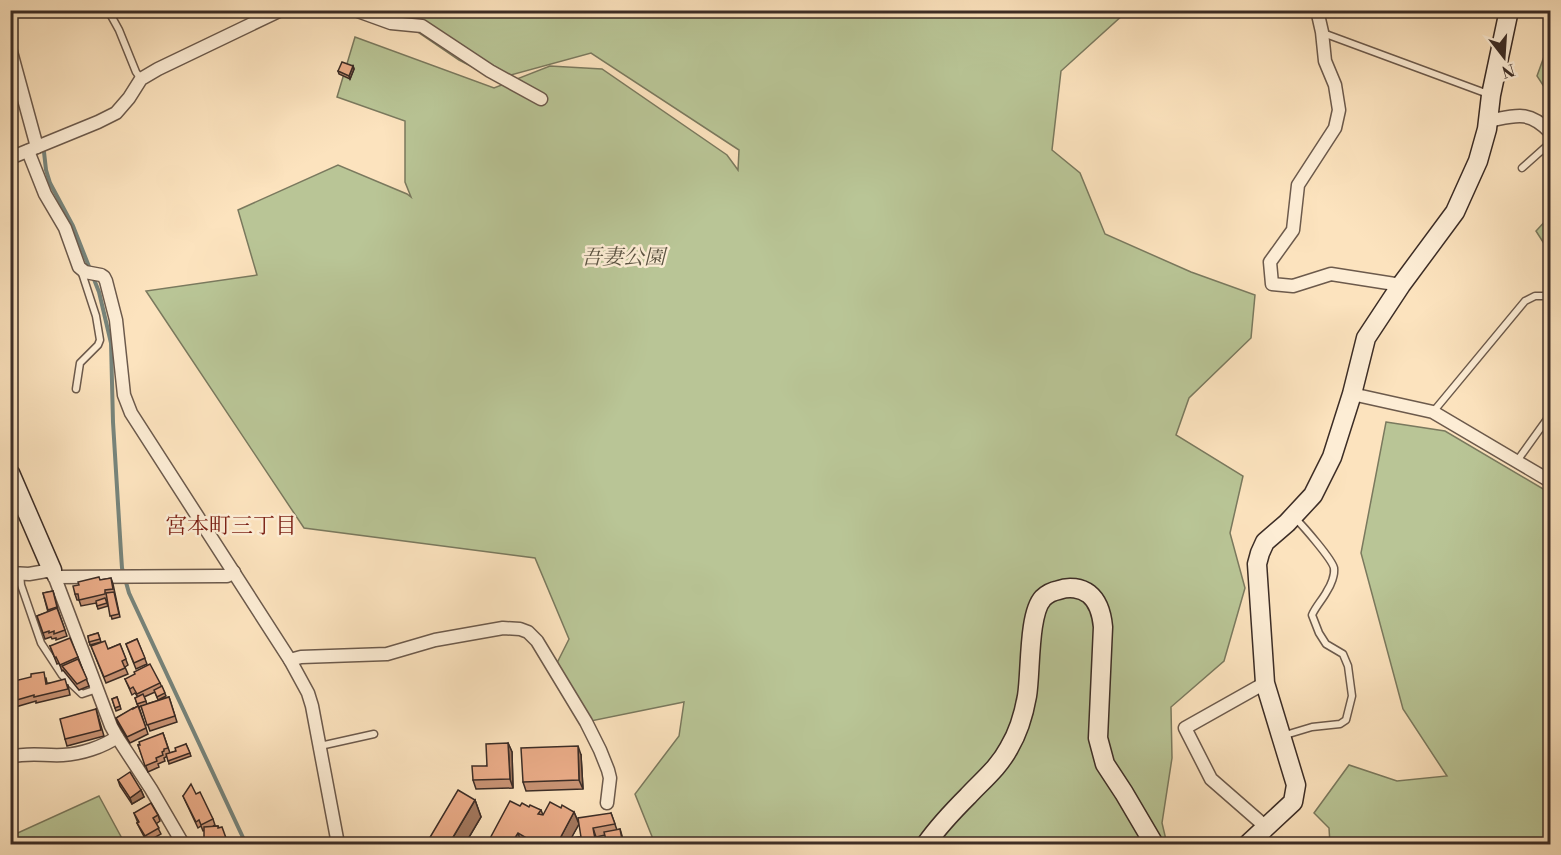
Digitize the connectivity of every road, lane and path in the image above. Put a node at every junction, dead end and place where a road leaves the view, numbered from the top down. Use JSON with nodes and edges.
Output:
{"nodes":[{"id":1,"x":108,"y":10,"type":"edge"},
{"id":2,"x":281,"y":10,"type":"edge"},
{"id":3,"x":355,"y":10,"type":"edge"},
{"id":4,"x":1317,"y":10,"type":"edge"},
{"id":5,"x":1509,"y":10,"type":"edge"},
{"id":6,"x":1323,"y":32,"type":"junction"},
{"id":7,"x":10,"y":48,"type":"edge"},
{"id":8,"x":141,"y":79,"type":"junction"},
{"id":9,"x":1491,"y":95,"type":"junction"},
{"id":10,"x":541,"y":99,"type":"dead end"},
{"id":11,"x":1488,"y":121,"type":"junction"},
{"id":12,"x":1551,"y":132,"type":"edge"},
{"id":13,"x":1551,"y":143,"type":"edge"},
{"id":14,"x":33,"y":149,"type":"junction"},
{"id":15,"x":10,"y":158,"type":"edge"},
{"id":16,"x":1522,"y":168,"type":"dead end"},
{"id":17,"x":87,"y":272,"type":"junction"},
{"id":18,"x":1401,"y":285,"type":"junction"},
{"id":19,"x":1551,"y":296,"type":"edge"},
{"id":20,"x":76,"y":389,"type":"dead end"},
{"id":21,"x":1352,"y":394,"type":"junction"},
{"id":22,"x":1432,"y":412,"type":"junction"},
{"id":23,"x":1551,"y":415,"type":"edge"},
{"id":24,"x":1517,"y":461,"type":"junction"},
{"id":25,"x":10,"y":473,"type":"edge"},
{"id":26,"x":1551,"y":481,"type":"edge"},
{"id":27,"x":1293,"y":516,"type":"junction"},
{"id":28,"x":234,"y":572,"type":"junction"},
{"id":29,"x":15,"y":573,"type":"edge"},
{"id":30,"x":53,"y":573,"type":"junction"},
{"id":31,"x":290,"y":660,"type":"junction"},
{"id":32,"x":1265,"y":683,"type":"junction"},
{"id":33,"x":97,"y":689,"type":"junction"},
{"id":34,"x":374,"y":734,"type":"dead end"},
{"id":35,"x":1281,"y":736,"type":"junction"},
{"id":36,"x":117,"y":737,"type":"junction"},
{"id":37,"x":320,"y":746,"type":"junction"},
{"id":38,"x":10,"y":757,"type":"edge"},
{"id":39,"x":607,"y":803,"type":"dead end"},
{"id":40,"x":1266,"y":828,"type":"junction"},
{"id":41,"x":183,"y":844,"type":"edge"},
{"id":42,"x":338,"y":844,"type":"edge"},
{"id":43,"x":926,"y":844,"type":"edge"},
{"id":44,"x":1154,"y":844,"type":"edge"},
{"id":45,"x":1248,"y":844,"type":"edge"}],
"edges":[{"from":1,"to":8,"type":"lane"},
{"from":2,"to":8,"type":"street"},
{"from":3,"to":10,"type":"street"},
{"from":4,"to":6,"type":"street"},
{"from":5,"to":9,"type":"street"},
{"from":6,"to":9,"type":"lane"},
{"from":6,"to":18,"type":"street"},
{"from":7,"to":14,"type":"street"},
{"from":8,"to":14,"type":"street"},
{"from":9,"to":11,"type":"street"},
{"from":11,"to":12,"type":"street"},
{"from":11,"to":18,"type":"street"},
{"from":13,"to":16,"type":"lane"},
{"from":14,"to":15,"type":"street"},
{"from":14,"to":17,"type":"street"},
{"from":17,"to":20,"type":"lane"},
{"from":17,"to":28,"type":"street"},
{"from":18,"to":21,"type":"street"},
{"from":19,"to":22,"type":"lane"},
{"from":21,"to":22,"type":"street"},
{"from":21,"to":27,"type":"street"},
{"from":22,"to":24,"type":"street"},
{"from":23,"to":24,"type":"lane"},
{"from":24,"to":26,"type":"street"},
{"from":25,"to":30,"type":"street"},
{"from":27,"to":32,"type":"street"},
{"from":27,"to":35,"type":"lane"},
{"from":28,"to":30,"type":"street"},
{"from":28,"to":31,"type":"street"},
{"from":29,"to":30,"type":"street"},
{"from":29,"to":33,"type":"lane"},
{"from":30,"to":33,"type":"street"},
{"from":31,"to":37,"type":"street"},
{"from":31,"to":39,"type":"street"},
{"from":32,"to":35,"type":"street"},
{"from":32,"to":40,"type":"street"},
{"from":33,"to":36,"type":"street"},
{"from":34,"to":37,"type":"lane"},
{"from":35,"to":40,"type":"street"},
{"from":36,"to":38,"type":"street"},
{"from":36,"to":41,"type":"street"},
{"from":37,"to":42,"type":"street"},
{"from":40,"to":45,"type":"street"},
{"from":43,"to":44,"type":"street"}]}
